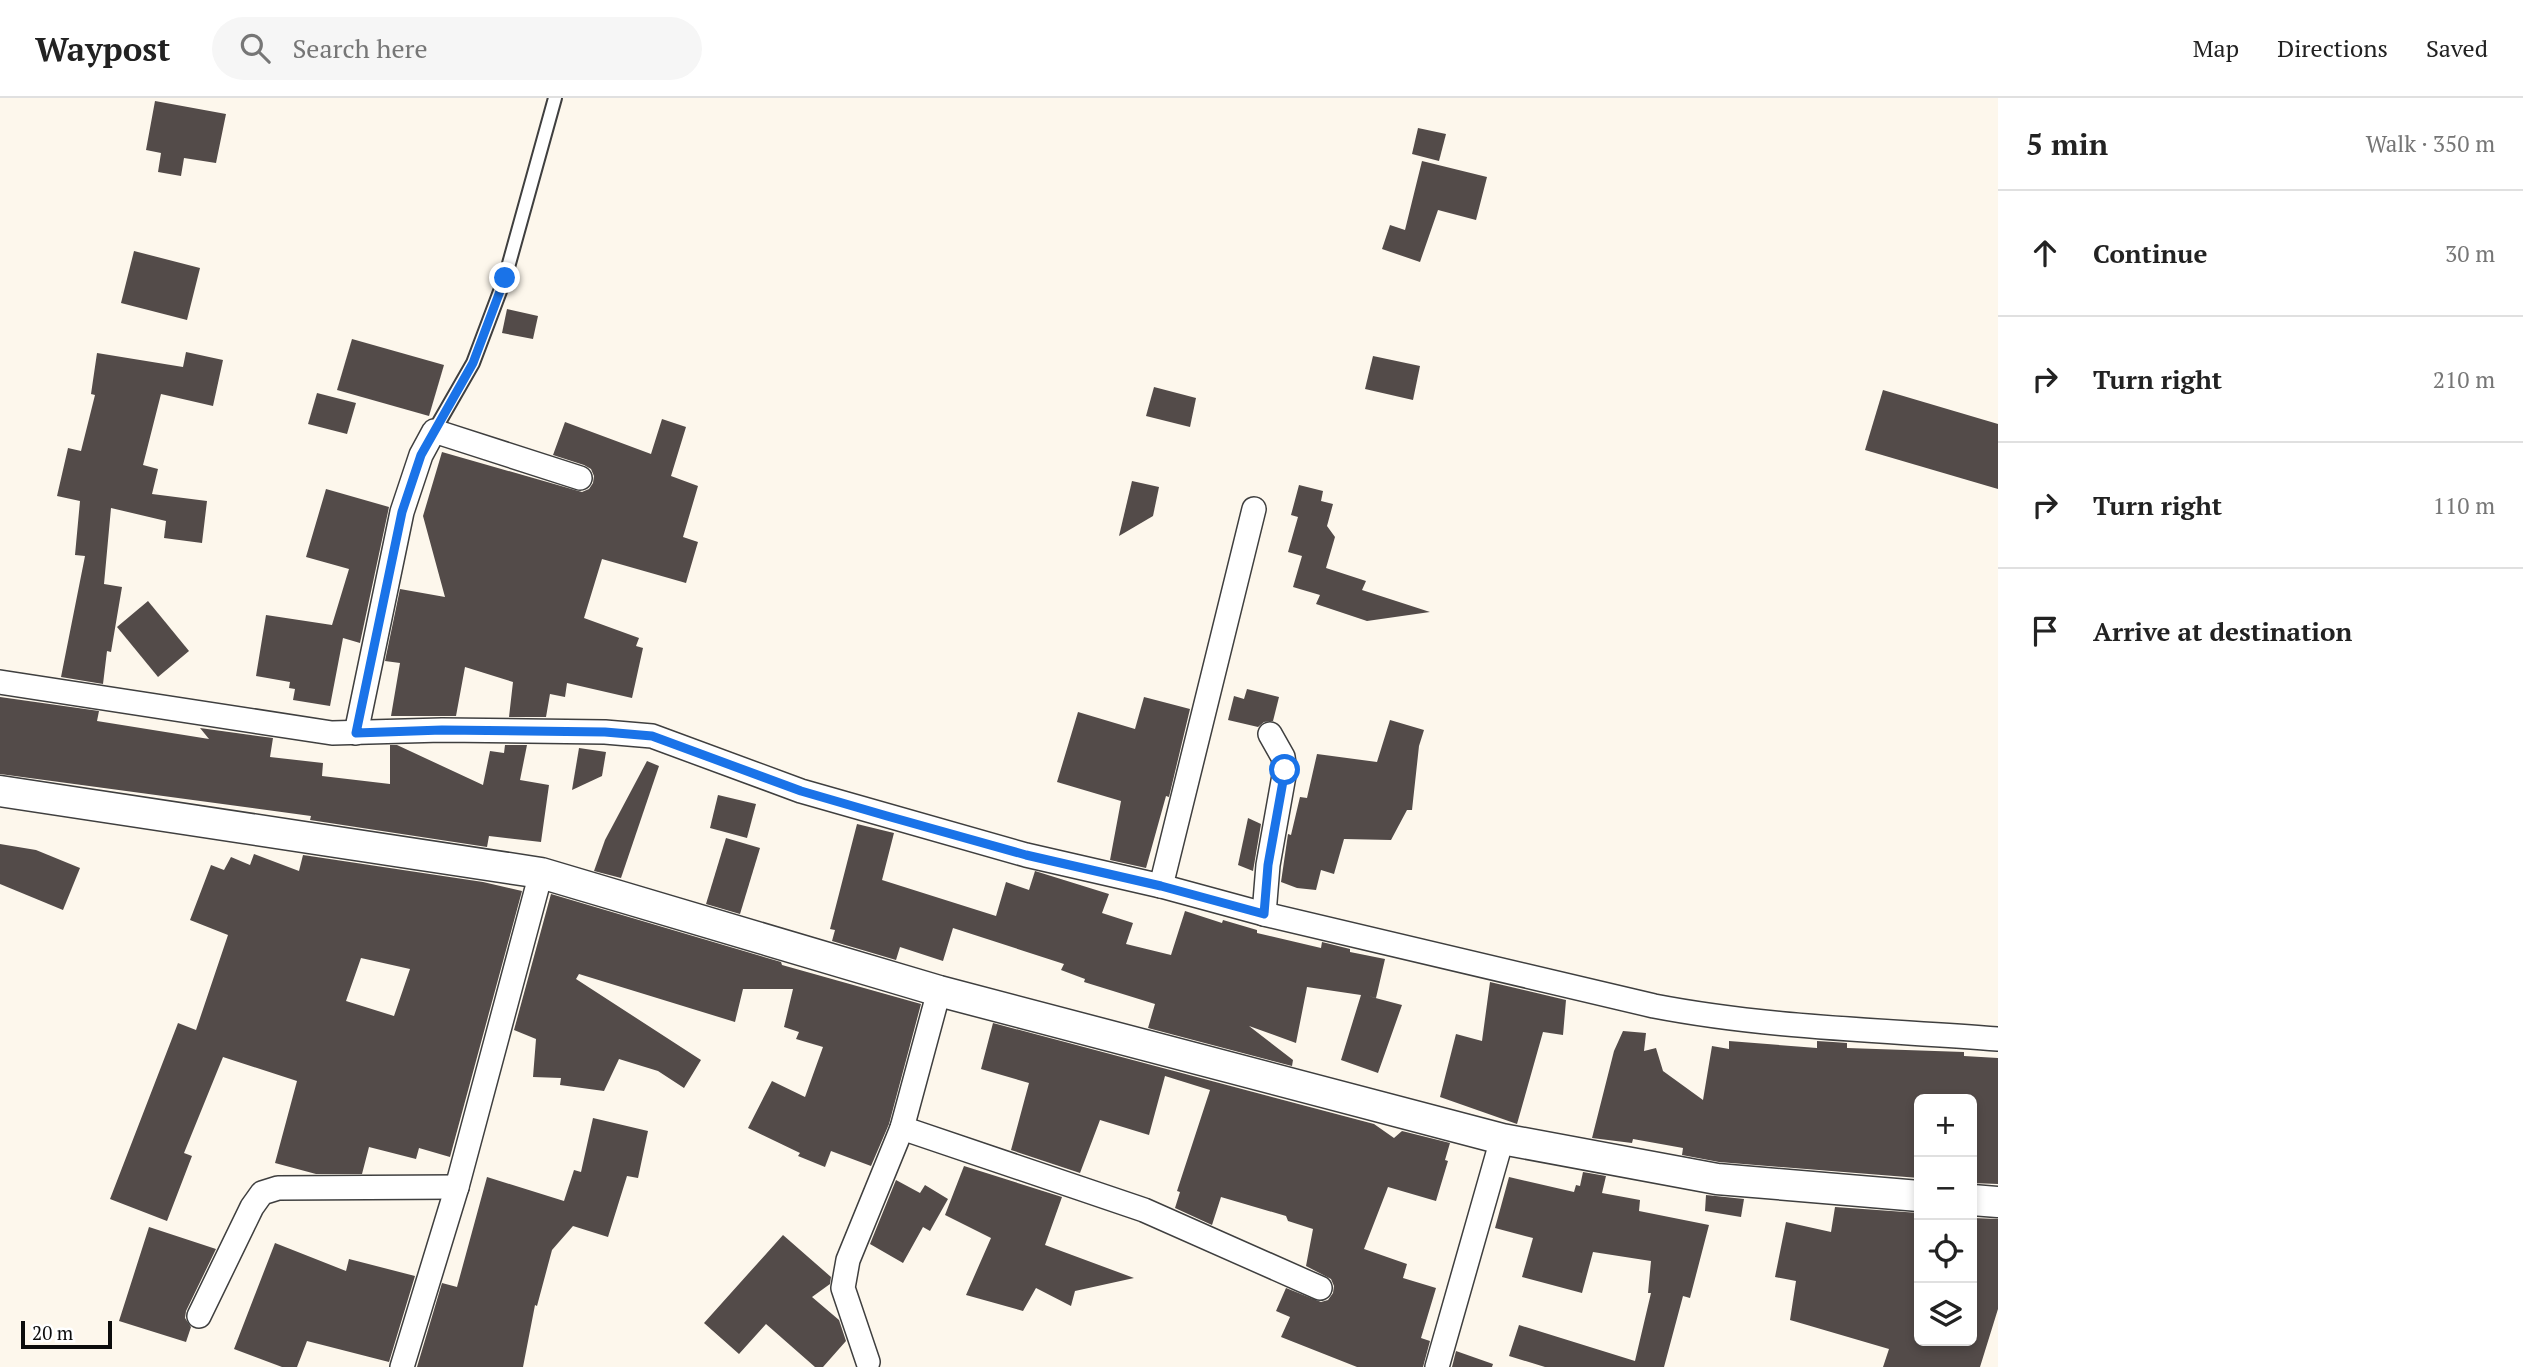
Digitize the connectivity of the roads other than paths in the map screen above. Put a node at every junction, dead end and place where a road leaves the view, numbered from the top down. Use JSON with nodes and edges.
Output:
{"nodes":[{"id":1,"x":555,"y":98,"type":"edge"},
{"id":2,"x":434,"y":430,"type":"junction"},
{"id":3,"x":580,"y":478,"type":"dead end"},
{"id":4,"x":1254,"y":509,"type":"dead end"},
{"id":5,"x":0,"y":682,"type":"edge"},
{"id":6,"x":356,"y":733,"type":"junction"},
{"id":7,"x":1270,"y":734,"type":"dead end"},
{"id":8,"x":0,"y":791,"type":"edge"},
{"id":9,"x":541,"y":873,"type":"junction"},
{"id":10,"x":1161,"y":886,"type":"junction"},
{"id":11,"x":1264,"y":914,"type":"junction"},
{"id":12,"x":939,"y":991,"type":"junction"},
{"id":13,"x":1998,"y":1039,"type":"edge"},
{"id":14,"x":902,"y":1128,"type":"junction"},
{"id":15,"x":1502,"y":1139,"type":"junction"},
{"id":16,"x":457,"y":1187,"type":"junction"},
{"id":17,"x":1914,"y":1196,"type":"edge"},
{"id":18,"x":1977,"y":1200,"type":"edge"},
{"id":19,"x":1998,"y":1202,"type":"edge"},
{"id":20,"x":1320,"y":1287,"type":"dead end"},
{"id":21,"x":199,"y":1316,"type":"dead end"},
{"id":22,"x":868,"y":1362,"type":"dead end"},
{"id":23,"x":402,"y":1367,"type":"edge"},
{"id":24,"x":1437,"y":1367,"type":"edge"}],
"edges":[{"from":1,"to":2,"type":"lane"},
{"from":2,"to":3,"type":"street"},
{"from":2,"to":6,"type":"street"},
{"from":4,"to":10,"type":"street"},
{"from":5,"to":6,"type":"street"},
{"from":6,"to":10,"type":"street"},
{"from":7,"to":11,"type":"street"},
{"from":8,"to":9,"type":"street"},
{"from":9,"to":12,"type":"street"},
{"from":9,"to":16,"type":"street"},
{"from":10,"to":11,"type":"street"},
{"from":11,"to":13,"type":"street"},
{"from":12,"to":14,"type":"street"},
{"from":12,"to":15,"type":"street"},
{"from":14,"to":20,"type":"street"},
{"from":14,"to":22,"type":"street"},
{"from":15,"to":17,"type":"street"},
{"from":15,"to":24,"type":"street"},
{"from":16,"to":21,"type":"street"},
{"from":16,"to":23,"type":"street"},
{"from":18,"to":19,"type":"street"}]}
